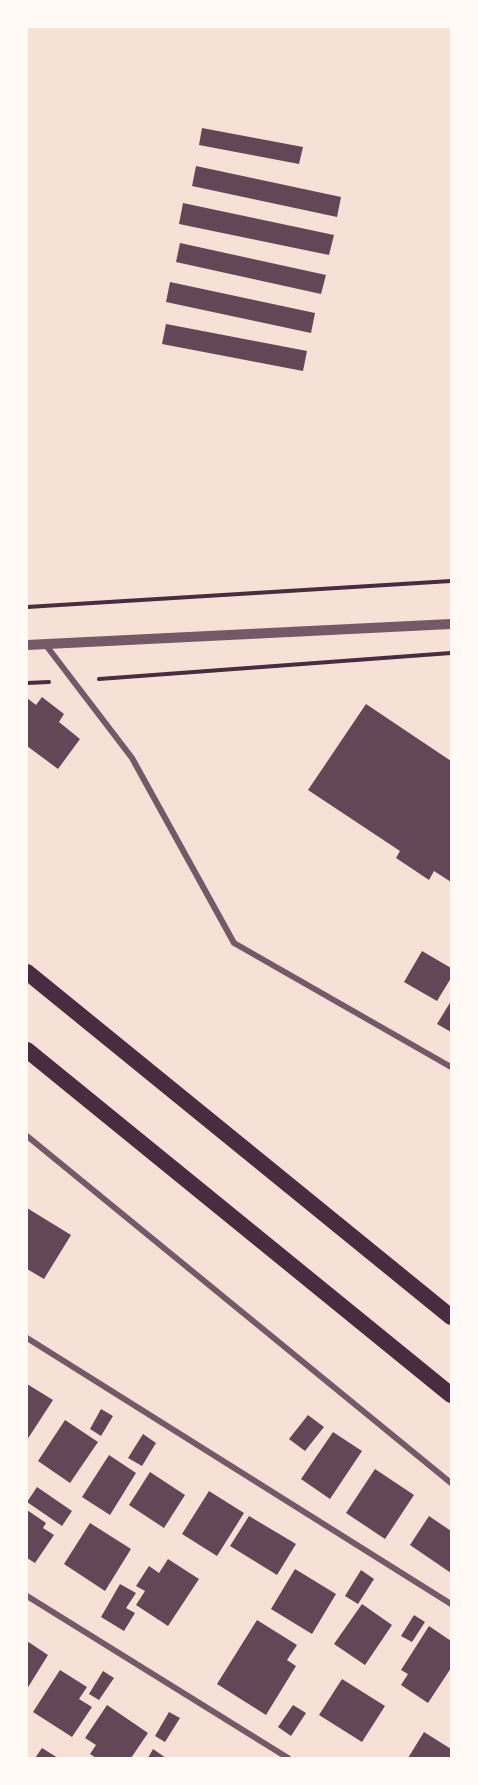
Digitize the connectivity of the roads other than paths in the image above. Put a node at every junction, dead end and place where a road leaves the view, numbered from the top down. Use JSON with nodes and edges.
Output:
{"nodes":[{"id":1,"x":451,"y":624,"type":"edge"},
{"id":2,"x":44,"y":644,"type":"junction"},
{"id":3,"x":27,"y":645,"type":"edge"},
{"id":4,"x":27,"y":972,"type":"edge"},
{"id":5,"x":27,"y":1050,"type":"edge"},
{"id":6,"x":451,"y":1067,"type":"edge"},
{"id":7,"x":27,"y":1136,"type":"edge"},
{"id":8,"x":451,"y":1317,"type":"edge"},
{"id":9,"x":27,"y":1338,"type":"edge"},
{"id":10,"x":451,"y":1395,"type":"edge"},
{"id":11,"x":451,"y":1483,"type":"edge"},
{"id":12,"x":27,"y":1596,"type":"edge"},
{"id":13,"x":451,"y":1605,"type":"edge"},
{"id":14,"x":288,"y":1758,"type":"edge"}],
"edges":[{"from":1,"to":2,"type":"street"},
{"from":2,"to":3,"type":"street"},
{"from":2,"to":6,"type":"street"},
{"from":4,"to":8,"type":"highway"},
{"from":5,"to":10,"type":"highway"},
{"from":7,"to":11,"type":"street"},
{"from":9,"to":13,"type":"street"},
{"from":12,"to":14,"type":"street"}]}
